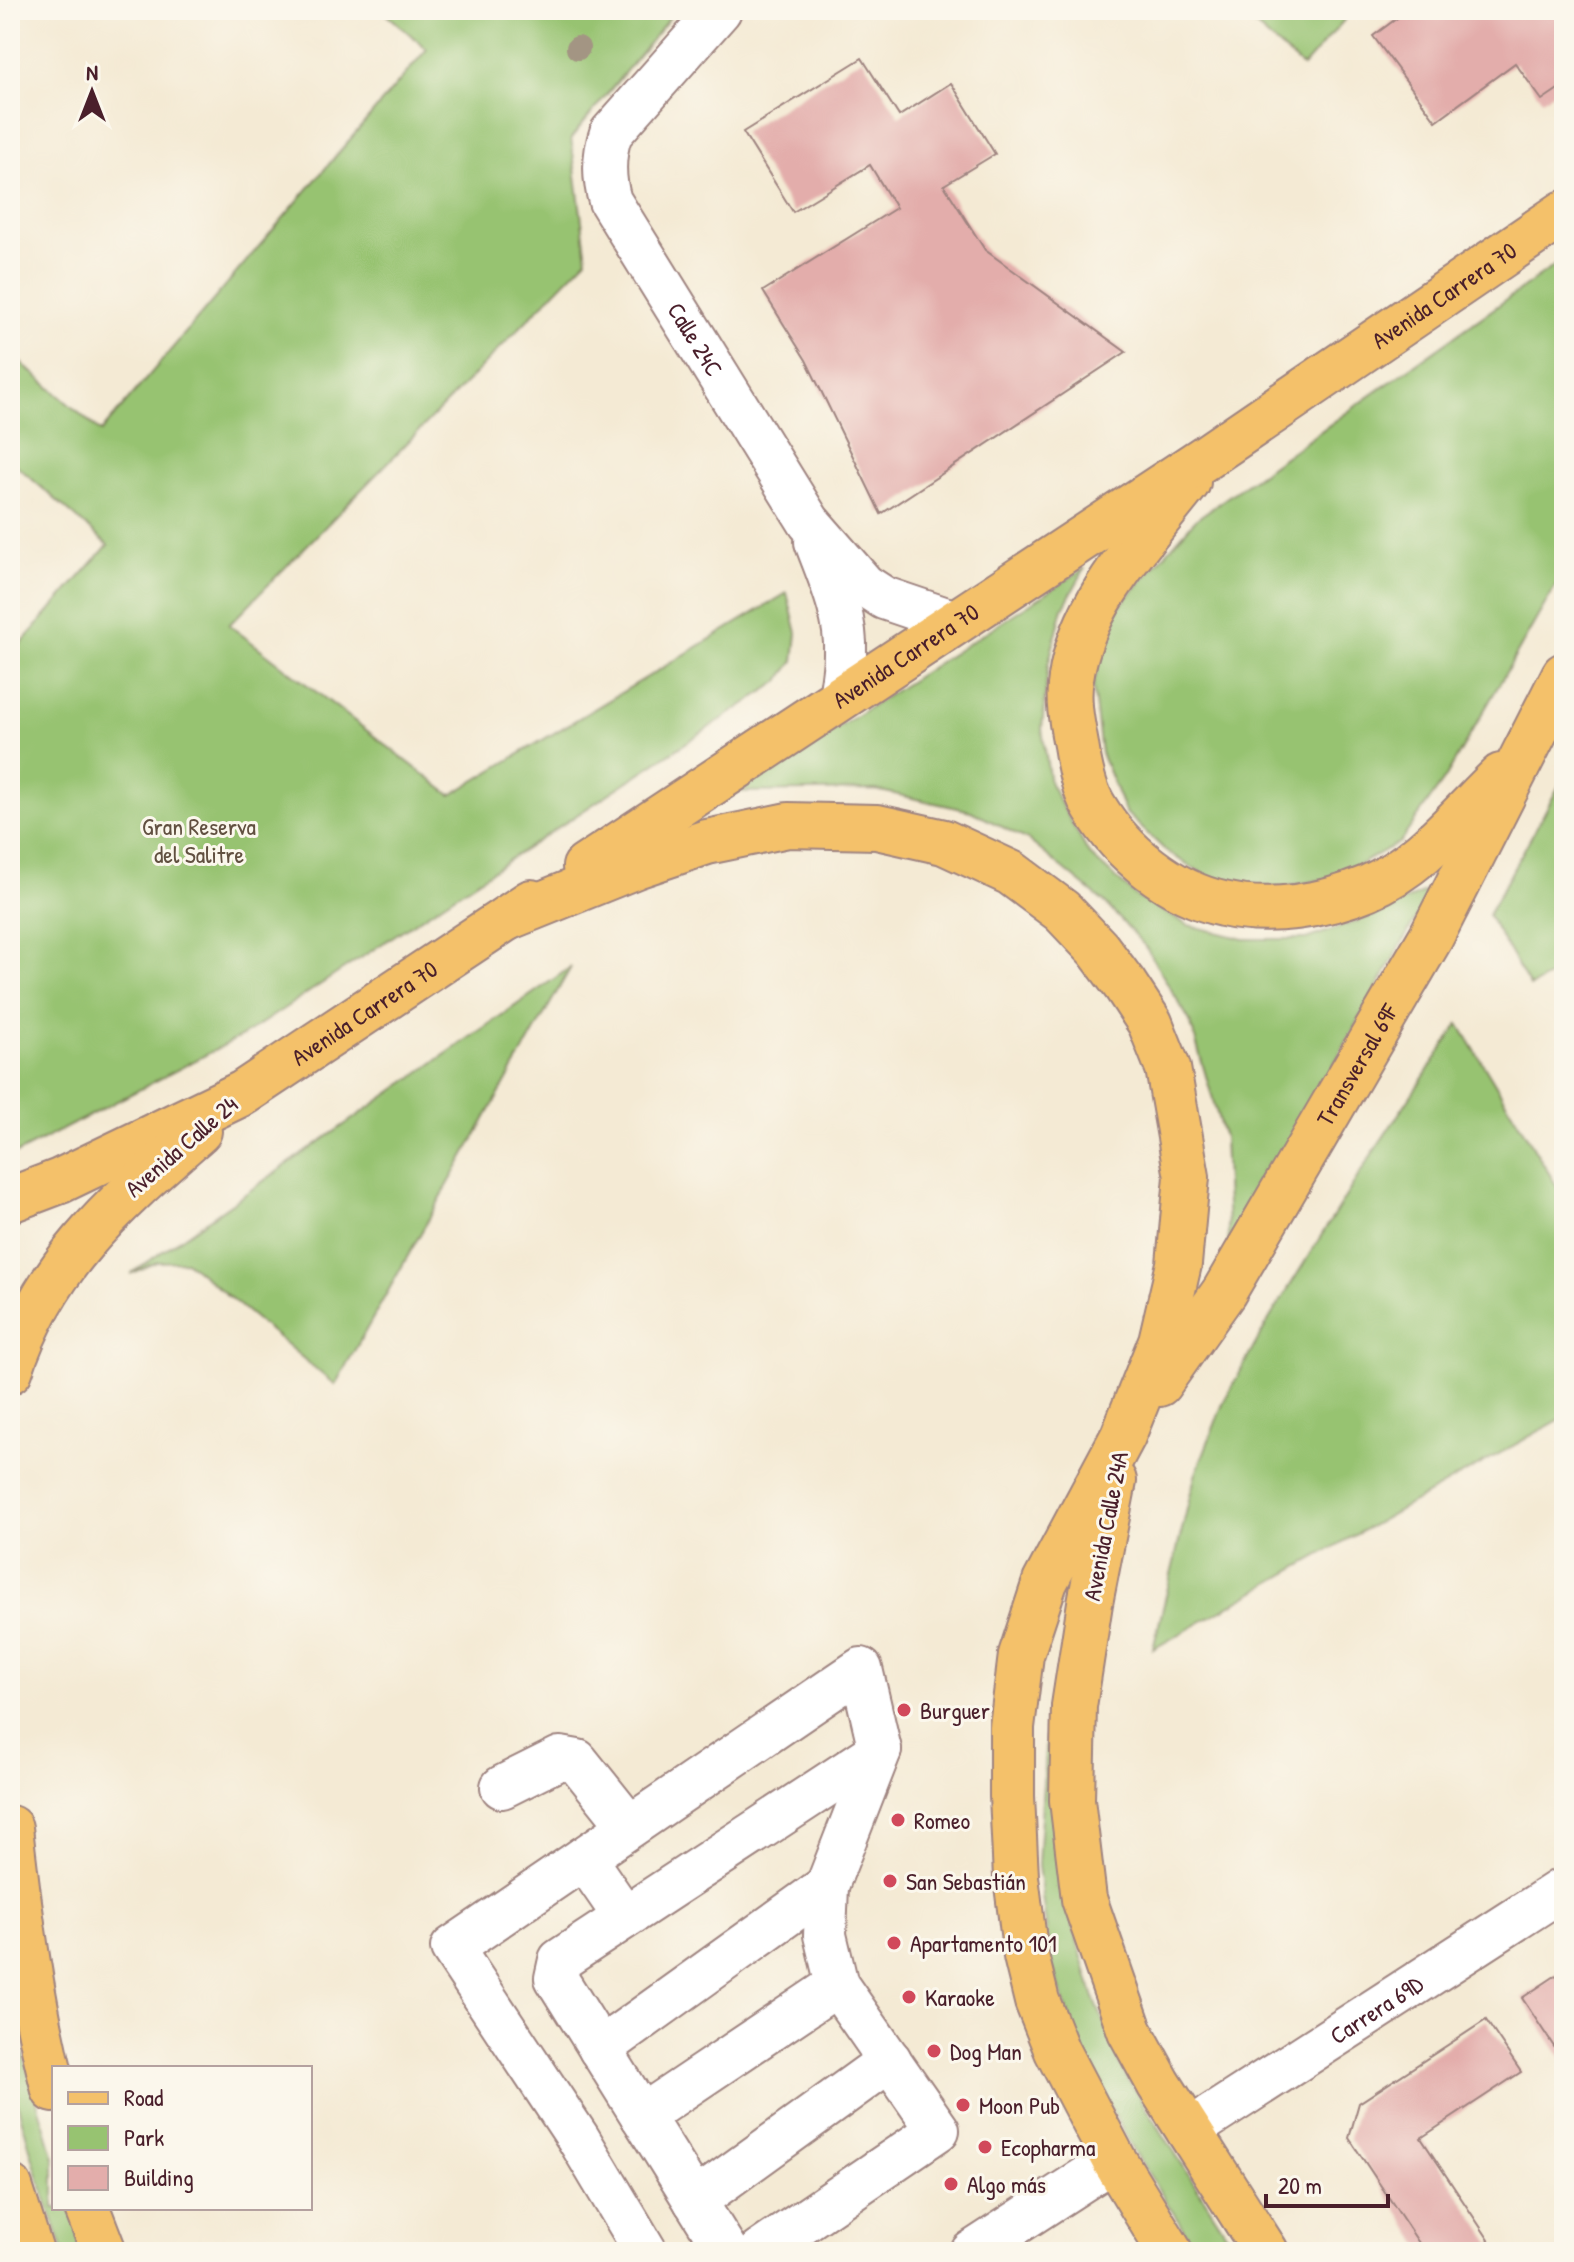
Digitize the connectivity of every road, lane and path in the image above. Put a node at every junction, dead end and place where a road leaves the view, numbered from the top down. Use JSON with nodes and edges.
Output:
{"nodes":[{"id":1,"x":720,"y":10,"type":"edge"},
{"id":2,"x":1564,"y":213,"type":"edge"},
{"id":3,"x":1209,"y":455,"type":"junction"},
{"id":4,"x":809,"y":522,"type":"junction"},
{"id":5,"x":955,"y":622,"type":"junction"},
{"id":6,"x":1564,"y":675,"type":"edge"},
{"id":7,"x":840,"y":698,"type":"junction"},
{"id":8,"x":1527,"y":752,"type":"junction"},
{"id":9,"x":507,"y":918,"type":"junction"},
{"id":10,"x":243,"y":1093,"type":"junction"},
{"id":11,"x":10,"y":1200,"type":"edge"},
{"id":12,"x":10,"y":1371,"type":"edge"},
{"id":13,"x":1123,"y":1436,"type":"junction"},
{"id":14,"x":880,"y":1750,"type":"junction"},
{"id":15,"x":502,"y":1787,"type":"dead end"},
{"id":16,"x":629,"y":1826,"type":"junction"},
{"id":17,"x":10,"y":1828,"type":"edge"},
{"id":18,"x":584,"y":1858,"type":"junction"},
{"id":19,"x":827,"y":1886,"type":"junction"},
{"id":20,"x":1564,"y":1888,"type":"edge"},
{"id":21,"x":624,"y":1916,"type":"junction"},
{"id":22,"x":837,"y":1985,"type":"junction"},
{"id":23,"x":600,"y":2049,"type":"junction"},
{"id":24,"x":890,"y":2060,"type":"junction"},
{"id":25,"x":52,"y":2082,"type":"edge"},
{"id":26,"x":642,"y":2116,"type":"junction"},
{"id":27,"x":1188,"y":2131,"type":"junction"},
{"id":28,"x":1114,"y":2160,"type":"junction"},
{"id":29,"x":10,"y":2187,"type":"edge"},
{"id":30,"x":695,"y":2201,"type":"junction"},
{"id":31,"x":88,"y":2210,"type":"edge"},
{"id":32,"x":31,"y":2252,"type":"edge"},
{"id":33,"x":104,"y":2252,"type":"edge"},
{"id":34,"x":646,"y":2252,"type":"edge"},
{"id":35,"x":727,"y":2252,"type":"edge"},
{"id":36,"x":759,"y":2252,"type":"edge"},
{"id":37,"x":972,"y":2252,"type":"edge"},
{"id":38,"x":1170,"y":2252,"type":"edge"},
{"id":39,"x":1266,"y":2252,"type":"edge"}],
"edges":[{"from":1,"to":4,"type":"street","name":"Calle 24C"},
{"from":2,"to":3,"type":"main road","name":"Avenida Carrera 70"},
{"from":3,"to":5,"type":"main road","name":"Avenida Carrera 70"},
{"from":3,"to":8,"type":"main road"},
{"from":4,"to":5,"type":"street","name":"Calle 24C"},
{"from":4,"to":7,"type":"street","name":"Calle 24C"},
{"from":5,"to":7,"type":"main road","name":"Avenida Carrera 70"},
{"from":6,"to":8,"type":"main road","name":"Transversal 69F"},
{"from":7,"to":9,"type":"main road","name":"Avenida Carrera 70"},
{"from":8,"to":13,"type":"main road","name":"Transversal 69F"},
{"from":9,"to":10,"type":"main road","name":"Avenida Carrera 70"},
{"from":9,"to":13,"type":"main road"},
{"from":10,"to":11,"type":"main road","name":"Avenida Calle 24"},
{"from":10,"to":12,"type":"main road","name":"Avenida Calle 24"},
{"from":13,"to":27,"type":"main road","name":"Avenida Calle 24A"},
{"from":13,"to":28,"type":"main road","name":"Avenida Calle 24A"},
{"from":14,"to":16,"type":"street"},
{"from":14,"to":19,"type":"street"},
{"from":14,"to":21,"type":"street"},
{"from":15,"to":16,"type":"street"},
{"from":16,"to":18,"type":"street"},
{"from":17,"to":25,"type":"main road"},
{"from":18,"to":21,"type":"street"},
{"from":18,"to":34,"type":"street"},
{"from":19,"to":22,"type":"street"},
{"from":19,"to":23,"type":"street"},
{"from":20,"to":27,"type":"street","name":"Carrera 69D"},
{"from":21,"to":23,"type":"street"},
{"from":22,"to":24,"type":"street"},
{"from":22,"to":26,"type":"street"},
{"from":23,"to":26,"type":"street"},
{"from":24,"to":30,"type":"street"},
{"from":24,"to":36,"type":"street"},
{"from":26,"to":30,"type":"street"},
{"from":27,"to":39,"type":"main road","name":"Avenida Calle 24A"},
{"from":28,"to":37,"type":"street"},
{"from":28,"to":38,"type":"main road","name":"Avenida Calle 24A"},
{"from":29,"to":32,"type":"main road"},
{"from":30,"to":35,"type":"street"},
{"from":31,"to":33,"type":"main road"}]}
